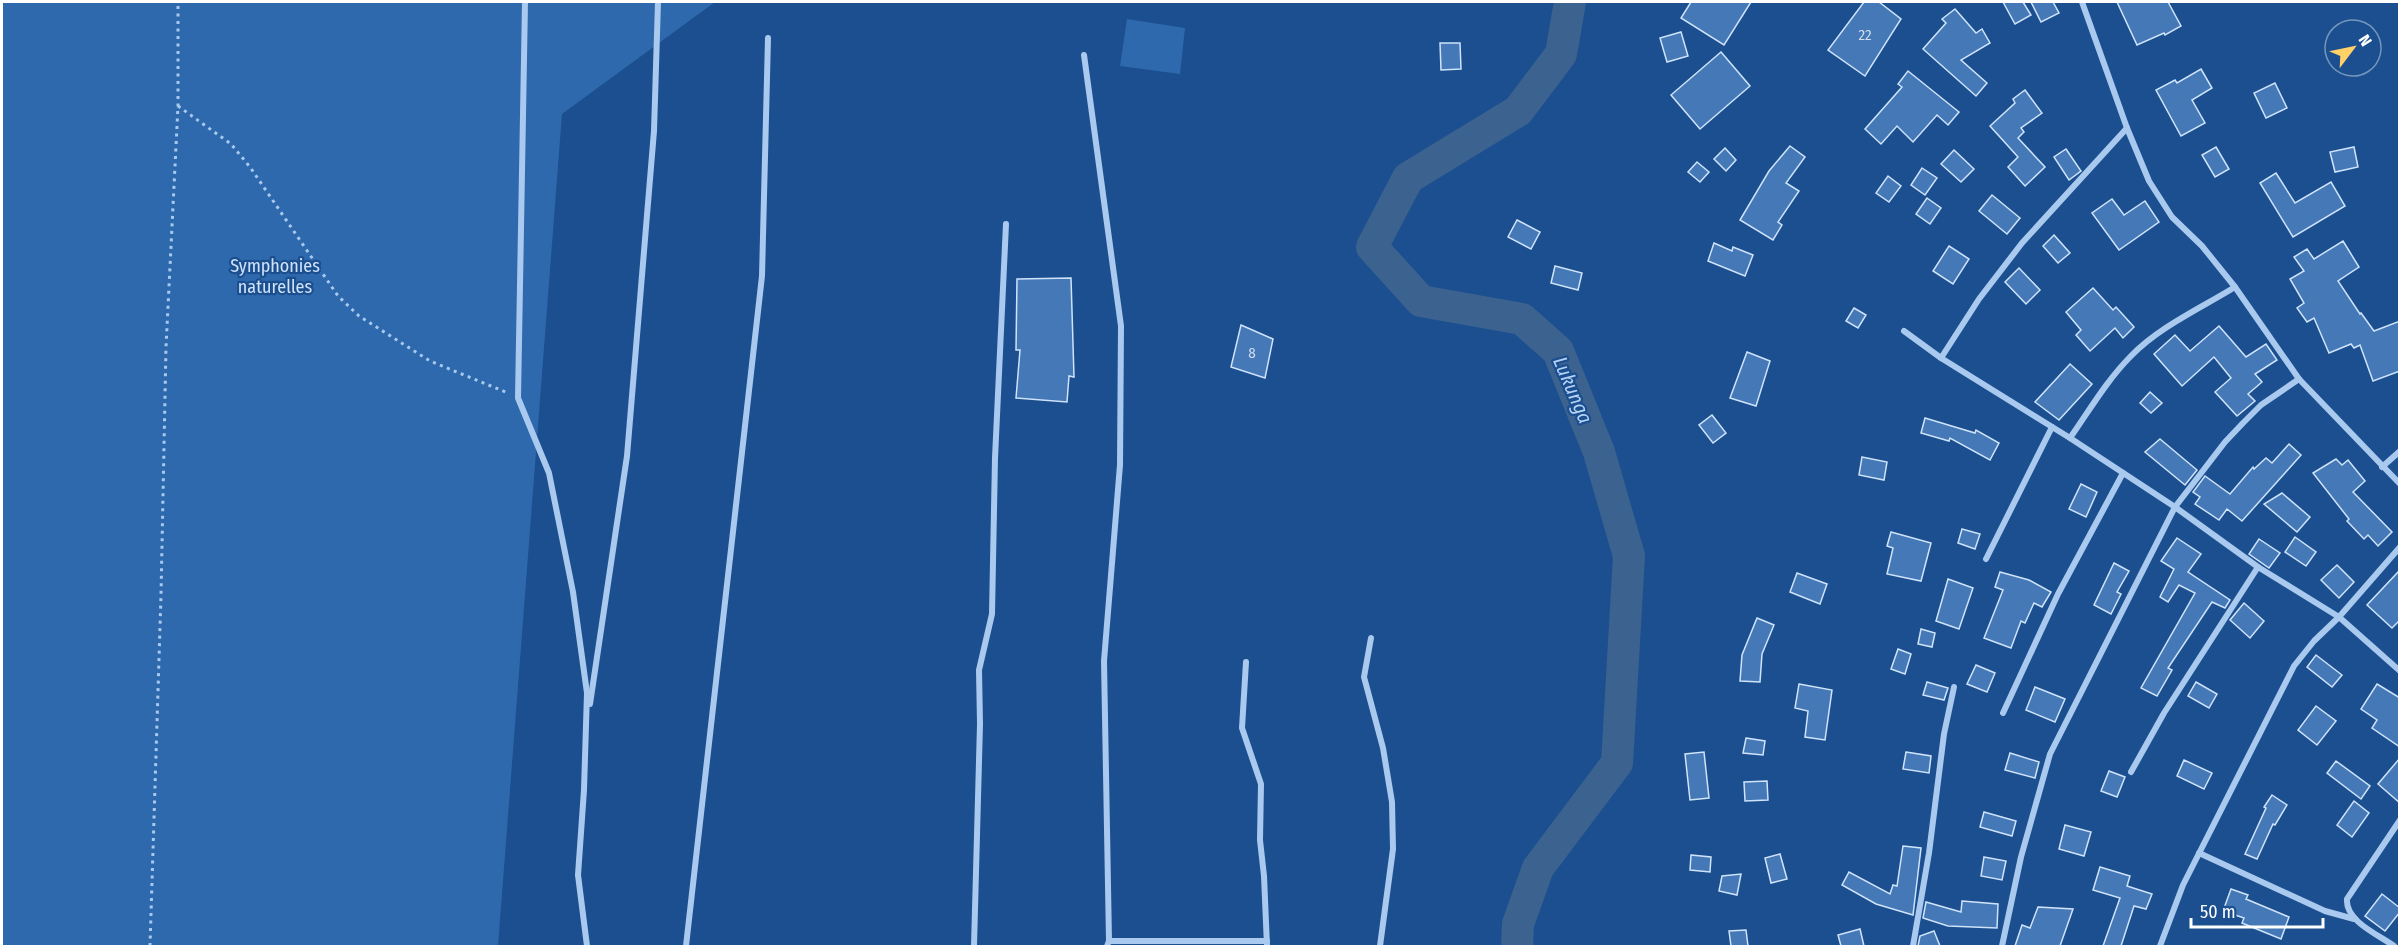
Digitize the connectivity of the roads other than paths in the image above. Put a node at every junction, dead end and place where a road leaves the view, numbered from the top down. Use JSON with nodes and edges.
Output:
{"nodes":[{"id":1,"x":525,"y":2,"type":"edge"},
{"id":2,"x":658,"y":2,"type":"edge"},
{"id":3,"x":2082,"y":2,"type":"edge"},
{"id":4,"x":768,"y":38,"type":"dead end"},
{"id":5,"x":1084,"y":55,"type":"dead end"},
{"id":6,"x":2127,"y":129,"type":"junction"},
{"id":7,"x":1006,"y":224,"type":"dead end"},
{"id":8,"x":2235,"y":287,"type":"junction"},
{"id":9,"x":1904,"y":331,"type":"dead end"},
{"id":10,"x":1941,"y":358,"type":"junction"},
{"id":11,"x":2298,"y":379,"type":"junction"},
{"id":12,"x":2052,"y":427,"type":"junction"},
{"id":13,"x":2070,"y":438,"type":"junction"},
{"id":14,"x":2400,"y":451,"type":"edge"},
{"id":15,"x":2382,"y":466,"type":"junction"},
{"id":16,"x":2123,"y":473,"type":"junction"},
{"id":17,"x":2400,"y":484,"type":"edge"},
{"id":18,"x":2175,"y":507,"type":"junction"},
{"id":19,"x":2400,"y":547,"type":"edge"},
{"id":20,"x":1986,"y":559,"type":"dead end"},
{"id":21,"x":2258,"y":567,"type":"junction"},
{"id":22,"x":2339,"y":617,"type":"junction"},
{"id":23,"x":1371,"y":638,"type":"dead end"},
{"id":24,"x":1246,"y":662,"type":"dead end"},
{"id":25,"x":2400,"y":671,"type":"edge"},
{"id":26,"x":1954,"y":687,"type":"dead end"},
{"id":27,"x":2003,"y":713,"type":"dead end"},
{"id":28,"x":586,"y":731,"type":"junction"},
{"id":29,"x":2131,"y":772,"type":"dead end"},
{"id":30,"x":2400,"y":820,"type":"edge"},
{"id":31,"x":2199,"y":853,"type":"junction"},
{"id":32,"x":2354,"y":919,"type":"junction"},
{"id":33,"x":1108,"y":944,"type":"edge"},
{"id":34,"x":1267,"y":944,"type":"edge"},
{"id":35,"x":587,"y":946,"type":"edge"},
{"id":36,"x":686,"y":946,"type":"edge"},
{"id":37,"x":974,"y":946,"type":"edge"},
{"id":38,"x":1380,"y":946,"type":"edge"},
{"id":39,"x":1913,"y":946,"type":"edge"},
{"id":40,"x":2002,"y":946,"type":"edge"},
{"id":41,"x":2160,"y":946,"type":"edge"},
{"id":42,"x":2394,"y":946,"type":"edge"}],
"edges":[{"from":1,"to":28,"type":"street"},
{"from":2,"to":28,"type":"street"},
{"from":3,"to":6,"type":"street"},
{"from":4,"to":36,"type":"street"},
{"from":5,"to":33,"type":"street"},
{"from":6,"to":8,"type":"street"},
{"from":6,"to":10,"type":"street"},
{"from":7,"to":37,"type":"street"},
{"from":8,"to":11,"type":"street"},
{"from":8,"to":13,"type":"street"},
{"from":9,"to":10,"type":"street"},
{"from":10,"to":12,"type":"street"},
{"from":11,"to":15,"type":"street"},
{"from":11,"to":18,"type":"street"},
{"from":12,"to":13,"type":"street"},
{"from":12,"to":20,"type":"street"},
{"from":13,"to":16,"type":"street"},
{"from":14,"to":15,"type":"street"},
{"from":15,"to":17,"type":"street"},
{"from":16,"to":18,"type":"street"},
{"from":16,"to":27,"type":"street"},
{"from":18,"to":21,"type":"street"},
{"from":18,"to":40,"type":"street"},
{"from":19,"to":22,"type":"street"},
{"from":21,"to":22,"type":"street"},
{"from":21,"to":29,"type":"street"},
{"from":22,"to":25,"type":"street"},
{"from":22,"to":31,"type":"street"},
{"from":23,"to":38,"type":"street"},
{"from":24,"to":34,"type":"street"},
{"from":26,"to":39,"type":"street"},
{"from":28,"to":35,"type":"street"},
{"from":30,"to":32,"type":"street"},
{"from":31,"to":32,"type":"street"},
{"from":31,"to":41,"type":"street"},
{"from":32,"to":42,"type":"street"},
{"from":33,"to":34,"type":"street"}]}
